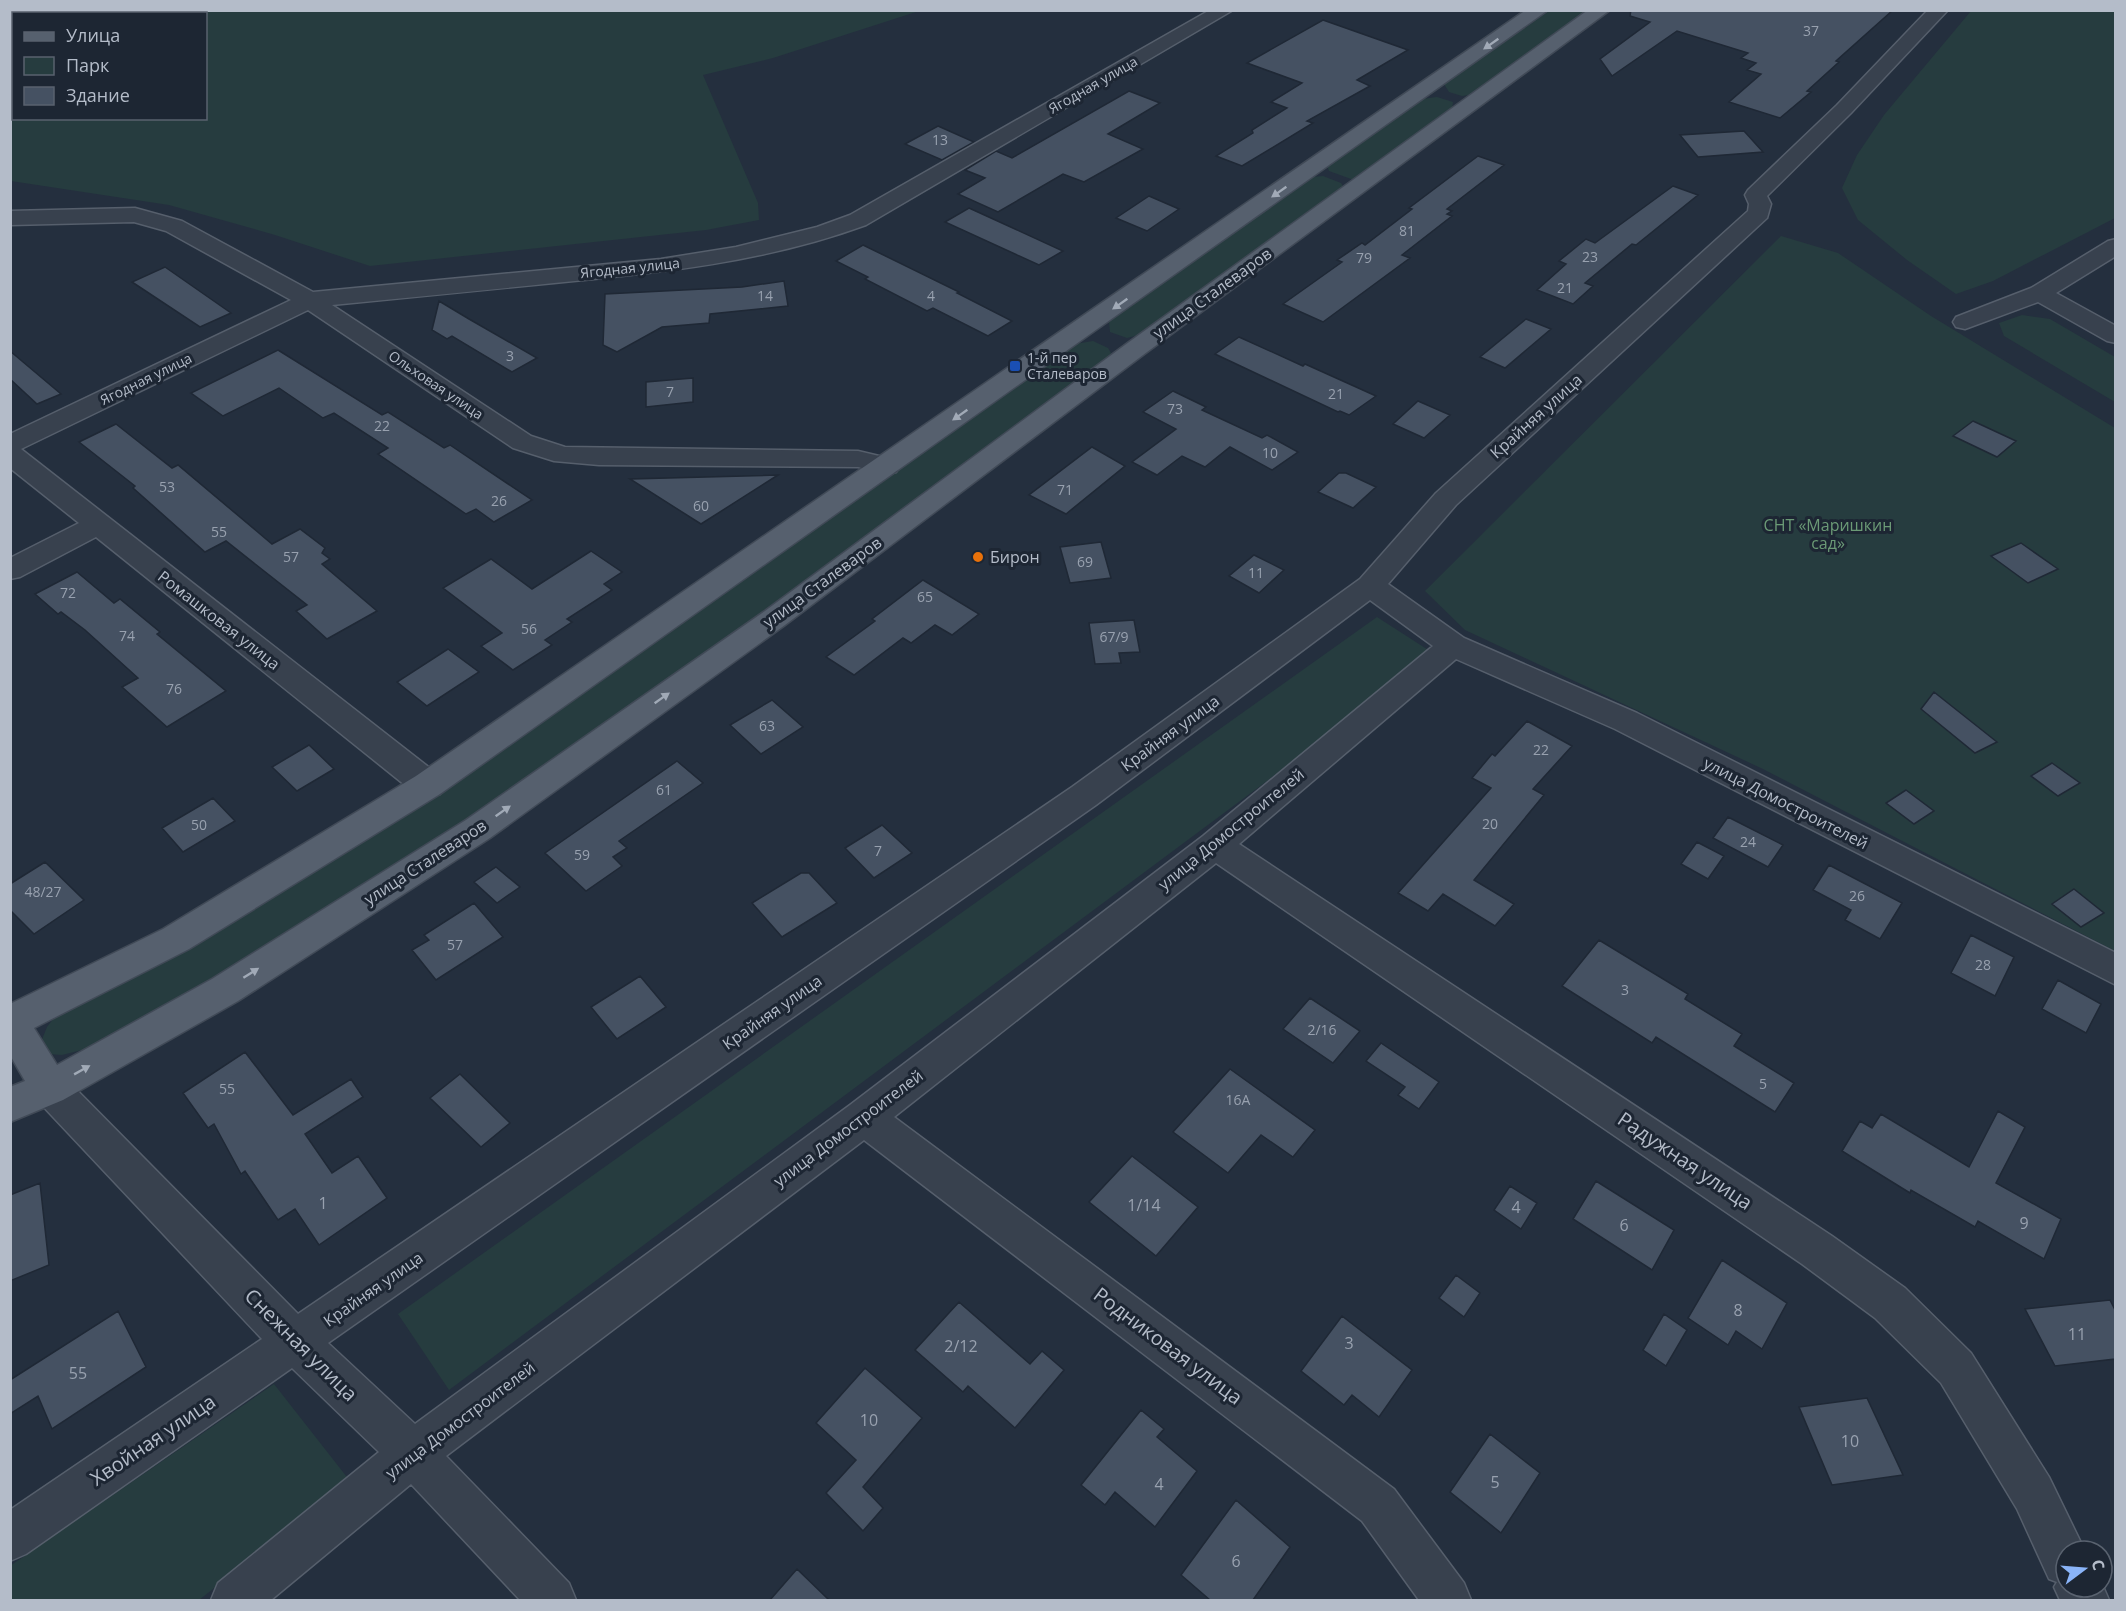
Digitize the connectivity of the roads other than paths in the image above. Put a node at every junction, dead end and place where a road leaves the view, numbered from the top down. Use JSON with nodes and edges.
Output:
{"nodes":[{"id":1,"x":1224,"y":10,"type":"edge"},
{"id":2,"x":1539,"y":10,"type":"edge"},
{"id":3,"x":1601,"y":10,"type":"edge"},
{"id":4,"x":1940,"y":10,"type":"edge"},
{"id":5,"x":1335,"y":178,"type":"junction"},
{"id":6,"x":10,"y":218,"type":"edge"},
{"id":7,"x":2115,"y":246,"type":"edge"},
{"id":8,"x":2039,"y":293,"type":"junction"},
{"id":9,"x":309,"y":300,"type":"junction"},
{"id":10,"x":1965,"y":322,"type":"dead end"},
{"id":11,"x":1085,"y":329,"type":"junction"},
{"id":12,"x":2115,"y":336,"type":"edge"},
{"id":13,"x":1134,"y":350,"type":"junction"},
{"id":14,"x":10,"y":444,"type":"edge"},
{"id":15,"x":10,"y":454,"type":"edge"},
{"id":16,"x":887,"y":466,"type":"junction"},
{"id":17,"x":98,"y":524,"type":"junction"},
{"id":18,"x":10,"y":570,"type":"edge"},
{"id":19,"x":1370,"y":586,"type":"junction"},
{"id":20,"x":1453,"y":645,"type":"junction"},
{"id":21,"x":428,"y":785,"type":"junction"},
{"id":22,"x":1215,"y":845,"type":"junction"},
{"id":23,"x":2115,"y":969,"type":"edge"},
{"id":24,"x":11,"y":1022,"type":"edge"},
{"id":25,"x":50,"y":1088,"type":"junction"},
{"id":26,"x":10,"y":1105,"type":"edge"},
{"id":27,"x":864,"y":1117,"type":"junction"},
{"id":28,"x":296,"y":1343,"type":"junction"},
{"id":29,"x":413,"y":1453,"type":"junction"},
{"id":30,"x":10,"y":1538,"type":"edge"},
{"id":31,"x":2055,"y":1539,"type":"edge"},
{"id":32,"x":235,"y":1600,"type":"edge"},
{"id":33,"x":552,"y":1600,"type":"edge"},
{"id":34,"x":1447,"y":1600,"type":"edge"}],
"edges":[{"from":1,"to":9,"type":"street","name":"Ягодная улица"},
{"from":2,"to":5,"type":"main road","name":"улица Сталеваров","one_way":true},
{"from":3,"to":5,"type":"main road","name":"улица Сталеваров"},
{"from":4,"to":19,"type":"street","name":"Крайняя улица"},
{"from":5,"to":11,"type":"main road","name":"улица Сталеваров","one_way":true},
{"from":5,"to":13,"type":"main road","name":"улица Сталеваров"},
{"from":6,"to":9,"type":"street","name":"Ольховая улица"},
{"from":7,"to":8,"type":"street"},
{"from":8,"to":10,"type":"street"},
{"from":8,"to":12,"type":"street"},
{"from":9,"to":14,"type":"street","name":"Ягодная улица"},
{"from":9,"to":16,"type":"street","name":"Ольховая улица"},
{"from":11,"to":13,"type":"main road"},
{"from":11,"to":16,"type":"main road","name":"улица Сталеваров","one_way":true},
{"from":25,"to":13,"type":"main road","name":"улица Сталеваров","one_way":true},
{"from":15,"to":17,"type":"street","name":"Ромашковая улица"},
{"from":16,"to":21,"type":"main road","name":"улица Сталеваров"},
{"from":17,"to":18,"type":"street"},
{"from":17,"to":21,"type":"street","name":"Ромашковая улица"},
{"from":19,"to":20,"type":"street","name":"улица Домостроителей"},
{"from":19,"to":28,"type":"street","name":"Крайняя улица"},
{"from":20,"to":22,"type":"street","name":"улица Домостроителей"},
{"from":20,"to":23,"type":"street","name":"улица Домостроителей"},
{"from":21,"to":24,"type":"main road","name":"улица Сталеваров"},
{"from":22,"to":27,"type":"street","name":"улица Домостроителей"},
{"from":22,"to":31,"type":"street","name":"Радужная улица"},
{"from":24,"to":25,"type":"main road"},
{"from":25,"to":26,"type":"main road","name":"улица Сталеваров"},
{"from":25,"to":28,"type":"street","name":"Снежная улица"},
{"from":27,"to":29,"type":"street","name":"улица Домостроителей"},
{"from":27,"to":34,"type":"street","name":"Родниковая улица"},
{"from":28,"to":29,"type":"street","name":"Снежная улица"},
{"from":28,"to":30,"type":"street","name":"Хвойная улица"},
{"from":29,"to":32,"type":"street","name":"улица Домостроителей"},
{"from":29,"to":33,"type":"street","name":"Снежная улица"}]}
